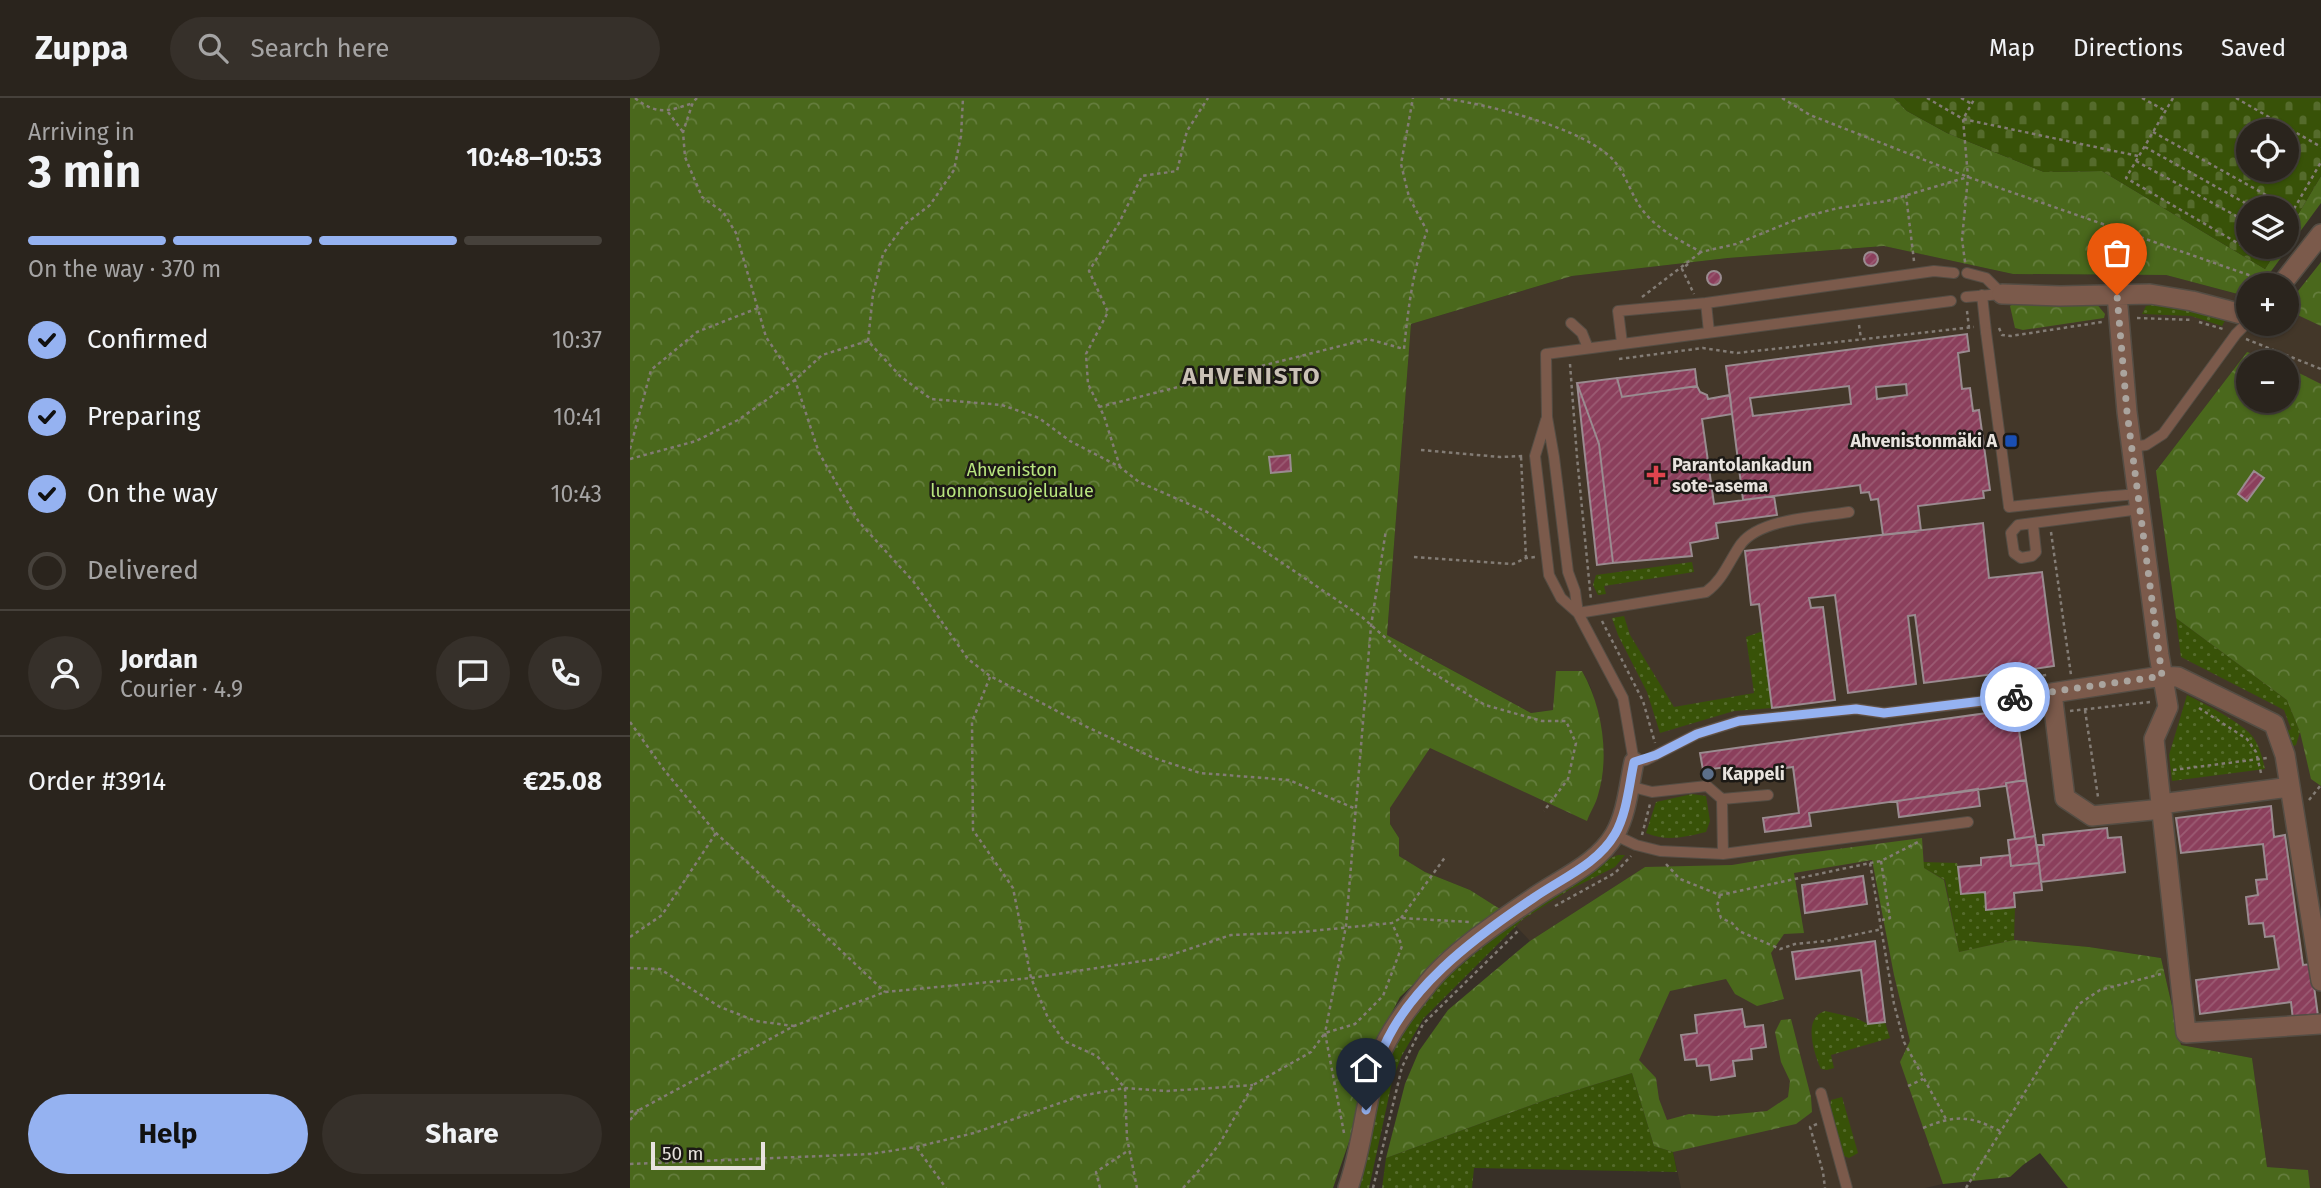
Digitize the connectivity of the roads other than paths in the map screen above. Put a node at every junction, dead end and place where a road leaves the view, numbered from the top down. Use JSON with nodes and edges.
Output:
{"nodes":[{"id":1,"x":2321,"y":234,"type":"edge"},
{"id":2,"x":1954,"y":273,"type":"dead end"},
{"id":3,"x":1967,"y":273,"type":"road end"},
{"id":4,"x":2284,"y":273,"type":"edge"},
{"id":5,"x":2002,"y":294,"type":"junction"},
{"id":6,"x":1982,"y":295,"type":"junction"},
{"id":7,"x":2117,"y":295,"type":"junction"},
{"id":8,"x":1966,"y":297,"type":"dead end"},
{"id":9,"x":1951,"y":301,"type":"dead end"},
{"id":10,"x":1702,"y":303,"type":"junction"},
{"id":11,"x":2236,"y":314,"type":"edge"},
{"id":12,"x":1571,"y":323,"type":"dead end"},
{"id":13,"x":1709,"y":332,"type":"junction"},
{"id":14,"x":2236,"y":334,"type":"edge"},
{"id":15,"x":1622,"y":343,"type":"junction"},
{"id":16,"x":1588,"y":348,"type":"junction"},
{"id":17,"x":1547,"y":416,"type":"junction"},
{"id":18,"x":2132,"y":447,"type":"junction"},
{"id":19,"x":2139,"y":502,"type":"junction"},
{"id":20,"x":1849,"y":512,"type":"dead end"},
{"id":21,"x":2033,"y":524,"type":"dead end"},
{"id":22,"x":1578,"y":613,"type":"junction"},
{"id":23,"x":2162,"y":676,"type":"junction"},
{"id":24,"x":2052,"y":693,"type":"junction"},
{"id":25,"x":1634,"y":762,"type":"junction"},
{"id":26,"x":1629,"y":786,"type":"junction"},
{"id":27,"x":2290,"y":787,"type":"junction"},
{"id":28,"x":1768,"y":795,"type":"dead end"},
{"id":29,"x":1722,"y":799,"type":"junction"},
{"id":30,"x":2161,"y":807,"type":"junction"},
{"id":31,"x":1968,"y":822,"type":"dead end"},
{"id":32,"x":1615,"y":835,"type":"junction"},
{"id":33,"x":1723,"y":854,"type":"junction"},
{"id":34,"x":2321,"y":981,"type":"edge"},
{"id":35,"x":2321,"y":1024,"type":"edge"},
{"id":36,"x":1821,"y":1093,"type":"dead end"},
{"id":37,"x":1348,"y":1188,"type":"edge"},
{"id":38,"x":1847,"y":1188,"type":"edge"}],
"edges":[{"from":1,"to":4,"type":"street"},
{"from":2,"to":10,"type":"lane"},
{"from":3,"to":5,"type":"lane"},
{"from":5,"to":6,"type":"lane"},
{"from":5,"to":7,"type":"street"},
{"from":6,"to":8,"type":"lane"},
{"from":6,"to":19,"type":"lane","bridge":true},
{"from":7,"to":11,"type":"street"},
{"from":7,"to":18,"type":"street"},
{"from":9,"to":13,"type":"lane"},
{"from":10,"to":13,"type":"lane"},
{"from":10,"to":15,"type":"lane"},
{"from":12,"to":16,"type":"lane"},
{"from":13,"to":15,"type":"lane"},
{"from":14,"to":18,"type":"lane"},
{"from":15,"to":16,"type":"lane"},
{"from":16,"to":17,"type":"lane"},
{"from":17,"to":22,"type":"lane"},
{"from":17,"to":22,"type":"lane"},
{"from":18,"to":19,"type":"street"},
{"from":19,"to":21,"type":"lane"},
{"from":19,"to":23,"type":"street"},
{"from":20,"to":22,"type":"lane"},
{"from":22,"to":25,"type":"lane"},
{"from":23,"to":24,"type":"street"},
{"from":23,"to":27,"type":"street"},
{"from":23,"to":30,"type":"street"},
{"from":24,"to":25,"type":"lane"},
{"from":24,"to":30,"type":"street"},
{"from":25,"to":26,"type":"street"},
{"from":26,"to":29,"type":"lane"},
{"from":26,"to":32,"type":"street"},
{"from":27,"to":30,"type":"street"},
{"from":27,"to":34,"type":"street"},
{"from":28,"to":29,"type":"lane"},
{"from":29,"to":33,"type":"lane"},
{"from":30,"to":35,"type":"street"},
{"from":31,"to":33,"type":"lane"},
{"from":32,"to":33,"type":"lane"},
{"from":32,"to":37,"type":"street"},
{"from":36,"to":38,"type":"lane"}]}
